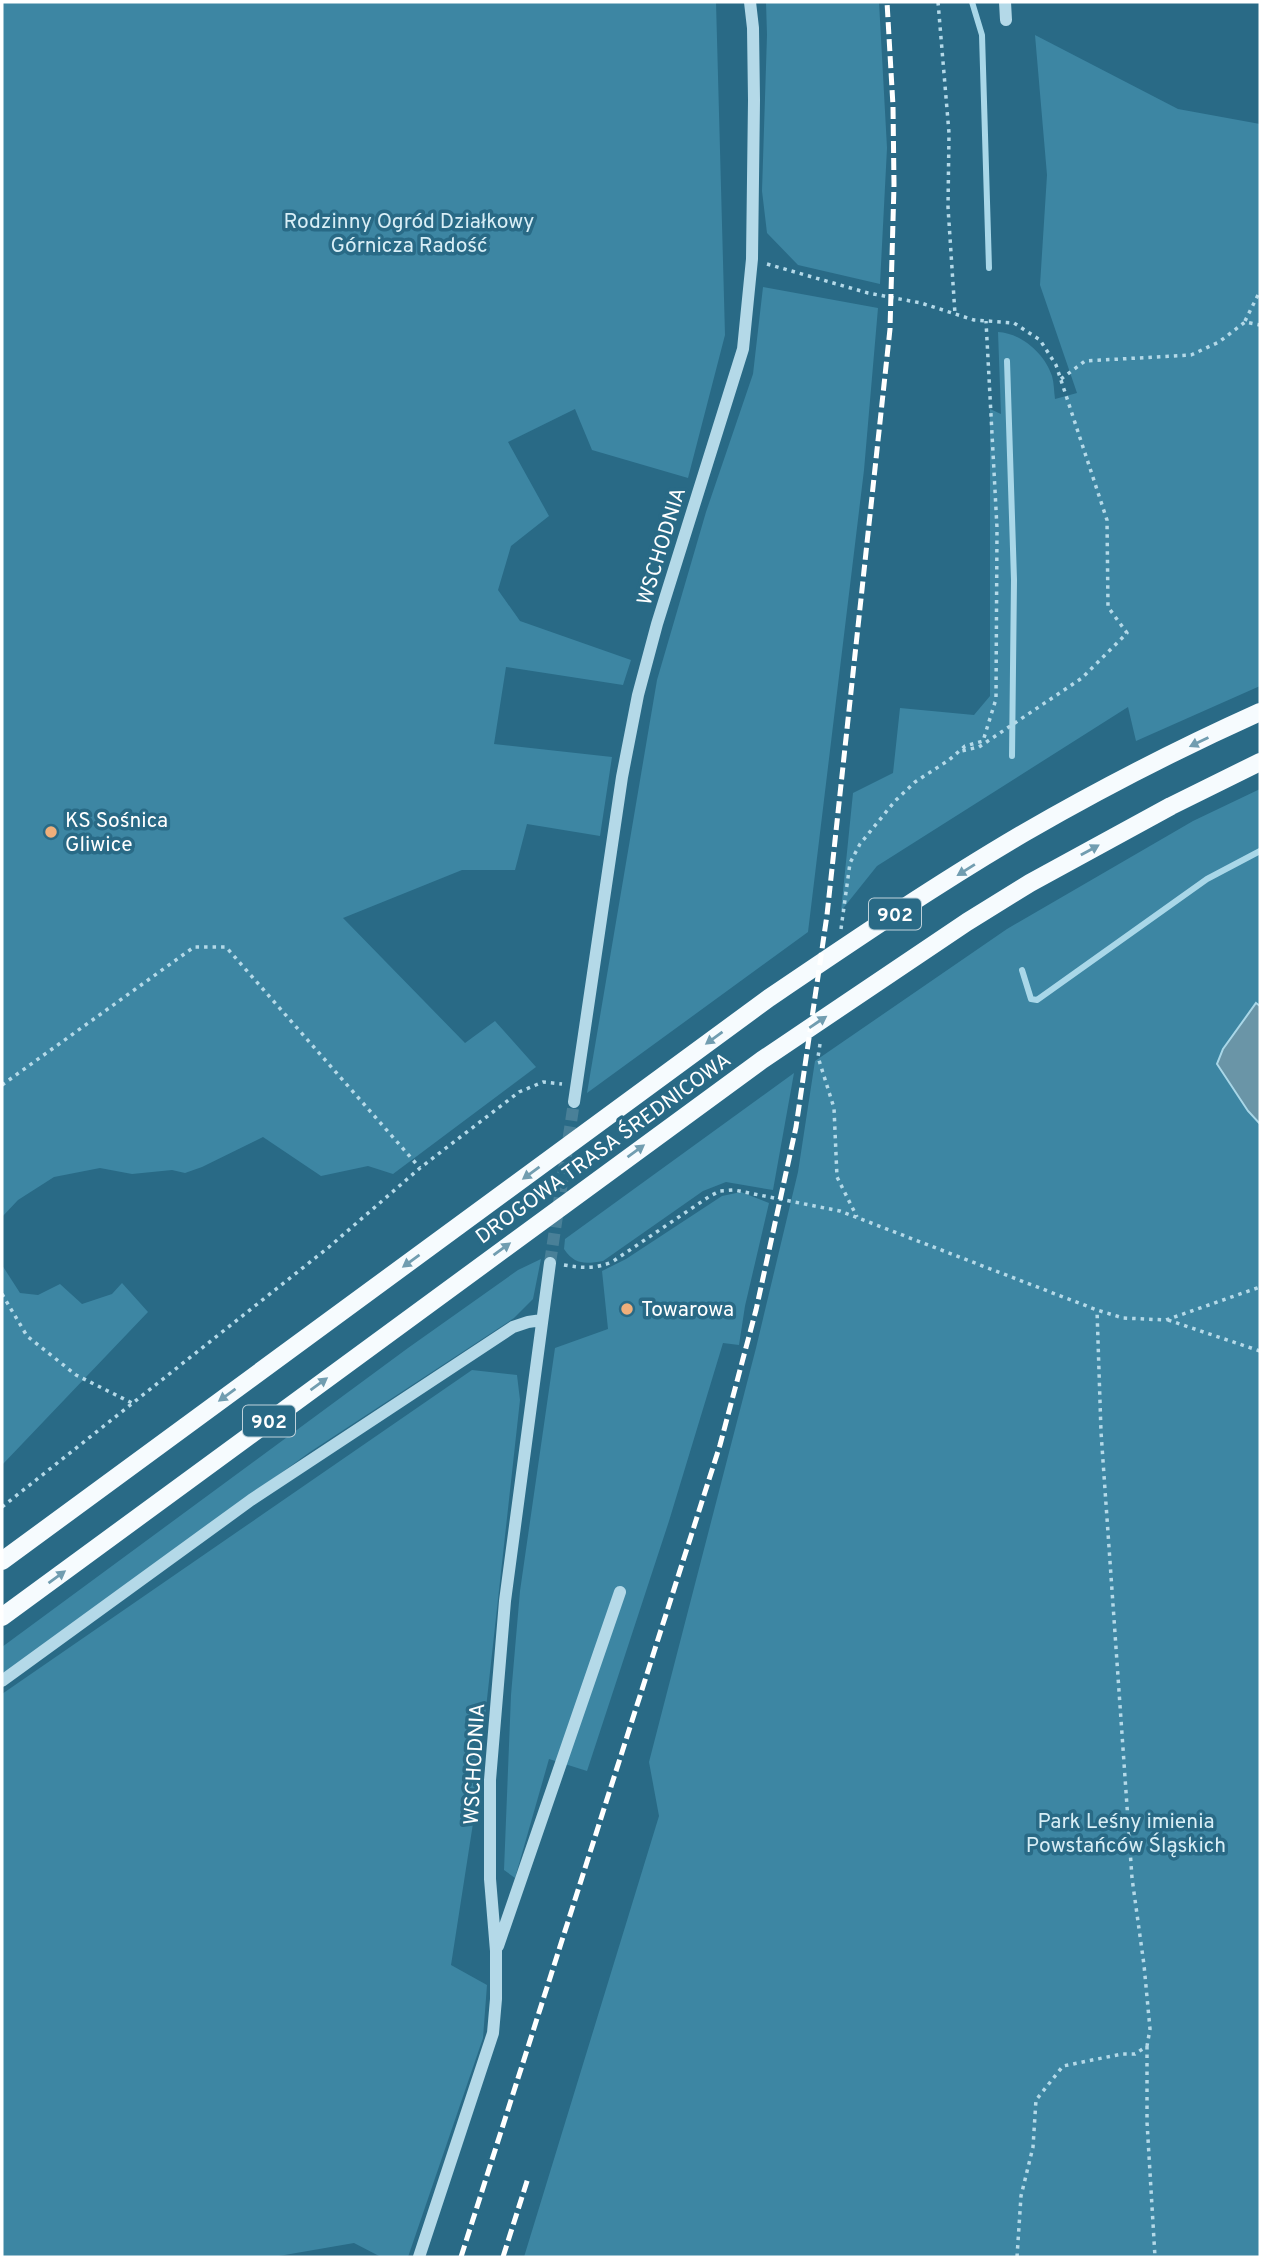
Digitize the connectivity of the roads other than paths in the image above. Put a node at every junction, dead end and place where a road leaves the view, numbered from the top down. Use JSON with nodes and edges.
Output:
{"nodes":[{"id":1,"x":750,"y":2,"type":"edge"},
{"id":2,"x":1005,"y":2,"type":"edge"},
{"id":3,"x":1006,"y":20,"type":"dead end"},
{"id":4,"x":1260,"y":712,"type":"edge"},
{"id":5,"x":1260,"y":762,"type":"edge"},
{"id":6,"x":574,"y":1102,"type":"tunnel mouth"},
{"id":7,"x":550,"y":1263,"type":"tunnel mouth"},
{"id":8,"x":542,"y":1320,"type":"junction"},
{"id":9,"x":2,"y":1561,"type":"edge"},
{"id":10,"x":620,"y":1592,"type":"dead end"},
{"id":11,"x":2,"y":1617,"type":"edge"},
{"id":12,"x":2,"y":1681,"type":"edge"},
{"id":13,"x":496,"y":1951,"type":"junction"},
{"id":14,"x":419,"y":2257,"type":"edge"}],
"edges":[{"from":1,"to":6,"type":"street","name":"WSCHODNIA"},
{"from":2,"to":3,"type":"street"},
{"from":4,"to":9,"type":"main road","name":"DROGOWA TRASA ŚREDNICOWA","number":"902","one_way":true},
{"from":11,"to":5,"type":"main road","name":"DROGOWA TRASA ŚREDNICOWA","number":"902","one_way":true},
{"from":7,"to":8,"type":"street","name":"WSCHODNIA"},
{"from":8,"to":12,"type":"street"},
{"from":8,"to":13,"type":"street","name":"WSCHODNIA"},
{"from":10,"to":13,"type":"street"},
{"from":13,"to":14,"type":"street","name":"WSCHODNIA"}]}
